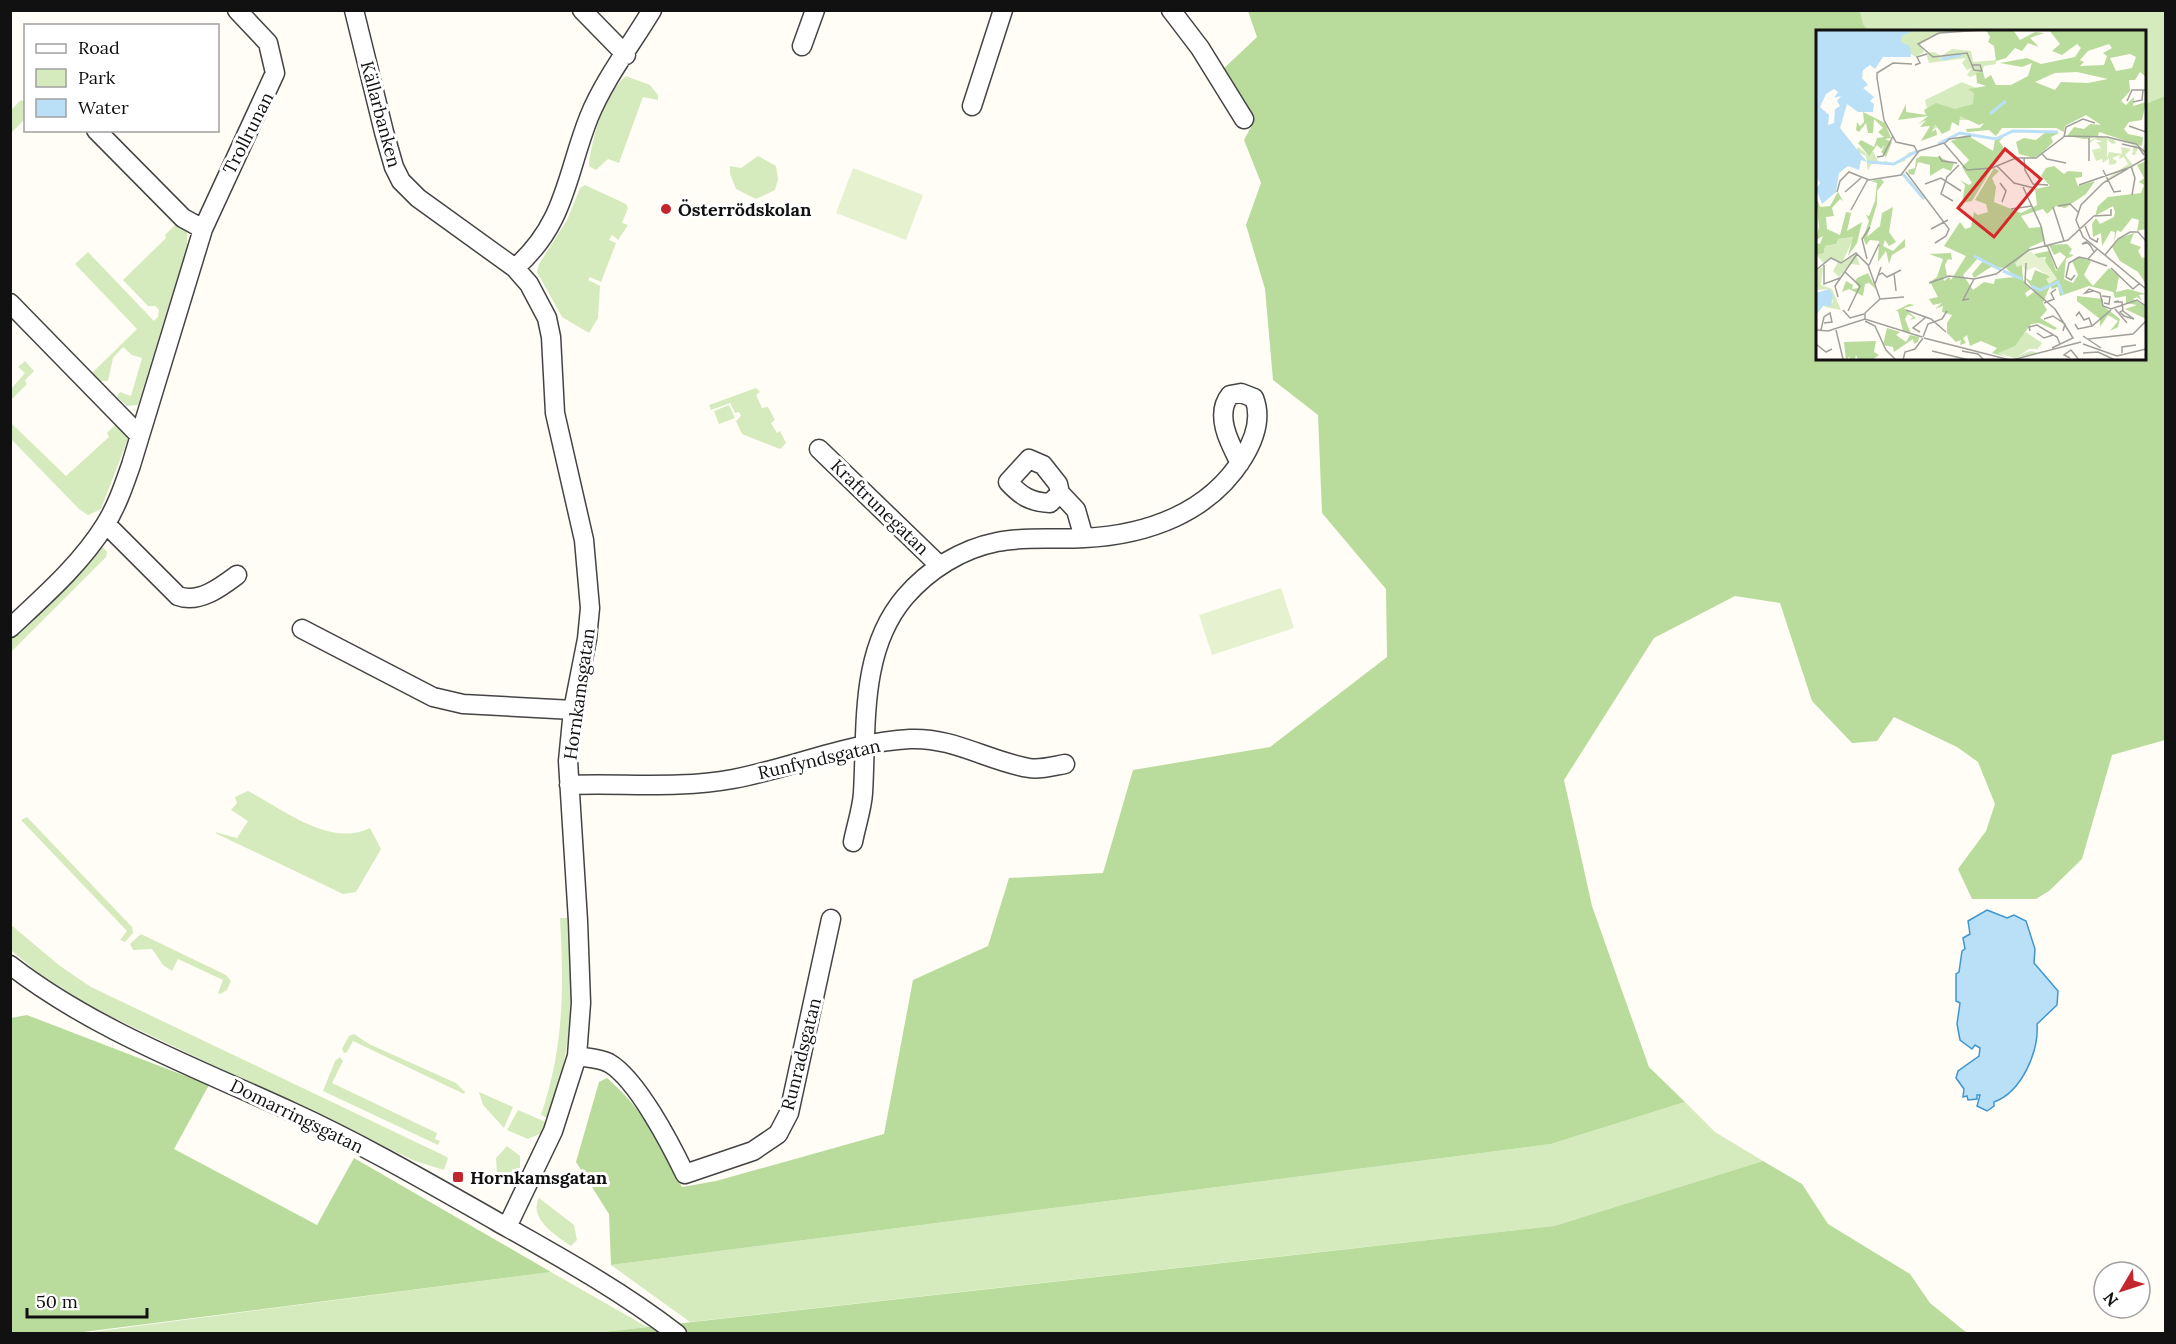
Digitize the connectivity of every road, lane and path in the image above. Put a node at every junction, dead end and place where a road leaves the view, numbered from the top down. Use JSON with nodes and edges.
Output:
{"nodes":[{"id":1,"x":237,"y":10,"type":"edge"},
{"id":2,"x":354,"y":10,"type":"edge"},
{"id":3,"x":582,"y":10,"type":"edge"},
{"id":4,"x":651,"y":10,"type":"edge"},
{"id":5,"x":814,"y":10,"type":"edge"},
{"id":6,"x":1003,"y":10,"type":"edge"},
{"id":7,"x":1170,"y":10,"type":"edge"},
{"id":8,"x":802,"y":46,"type":"dead end"},
{"id":9,"x":626,"y":55,"type":"junction"},
{"id":10,"x":972,"y":106,"type":"dead end"},
{"id":11,"x":1244,"y":119,"type":"dead end"},
{"id":12,"x":98,"y":132,"type":"edge"},
{"id":13,"x":203,"y":229,"type":"junction"},
{"id":14,"x":515,"y":268,"type":"junction"},
{"id":15,"x":10,"y":303,"type":"edge"},
{"id":16,"x":140,"y":436,"type":"junction"},
{"id":17,"x":819,"y":449,"type":"dead end"},
{"id":18,"x":1240,"y":463,"type":"dead end"},
{"id":19,"x":1060,"y":493,"type":"dead end"},
{"id":20,"x":106,"y":524,"type":"junction"},
{"id":21,"x":1084,"y":538,"type":"junction"},
{"id":22,"x":940,"y":566,"type":"junction"},
{"id":23,"x":237,"y":575,"type":"dead end"},
{"id":24,"x":10,"y":628,"type":"edge"},
{"id":25,"x":302,"y":629,"type":"dead end"},
{"id":26,"x":573,"y":710,"type":"junction"},
{"id":27,"x":863,"y":746,"type":"junction"},
{"id":28,"x":1065,"y":764,"type":"dead end"},
{"id":29,"x":569,"y":785,"type":"junction"},
{"id":30,"x":853,"y":842,"type":"dead end"},
{"id":31,"x":831,"y":919,"type":"dead end"},
{"id":32,"x":10,"y":965,"type":"edge"},
{"id":33,"x":577,"y":1056,"type":"junction"},
{"id":34,"x":507,"y":1227,"type":"junction"},
{"id":35,"x":676,"y":1334,"type":"edge"}],
"edges":[{"from":1,"to":13,"type":"street","name":"Trollrunan"},
{"from":2,"to":14,"type":"street","name":"Källarbanken"},
{"from":3,"to":9,"type":"street"},
{"from":4,"to":9,"type":"street"},
{"from":5,"to":8,"type":"street"},
{"from":6,"to":10,"type":"street"},
{"from":7,"to":11,"type":"street"},
{"from":9,"to":14,"type":"street"},
{"from":12,"to":13,"type":"street"},
{"from":13,"to":16,"type":"street","name":"Trollrunan"},
{"from":14,"to":26,"type":"street","name":"Hornkamsgatan"},
{"from":15,"to":16,"type":"street"},
{"from":16,"to":20,"type":"street","name":"Trollrunan"},
{"from":17,"to":22,"type":"street","name":"Kraftrunegatan"},
{"from":18,"to":21,"type":"street","name":"Kraftrunegatan"},
{"from":19,"to":21,"type":"street"},
{"from":20,"to":23,"type":"street"},
{"from":20,"to":24,"type":"street","name":"Trollrunan"},
{"from":21,"to":22,"type":"street","name":"Kraftrunegatan"},
{"from":22,"to":27,"type":"street","name":"Kraftrunegatan"},
{"from":25,"to":26,"type":"street"},
{"from":26,"to":29,"type":"street","name":"Hornkamsgatan"},
{"from":27,"to":28,"type":"street","name":"Runfyndsgatan"},
{"from":27,"to":29,"type":"street","name":"Runfyndsgatan"},
{"from":27,"to":30,"type":"street","name":"Kraftrunegatan"},
{"from":29,"to":33,"type":"street","name":"Hornkamsgatan"},
{"from":31,"to":33,"type":"street","name":"Runradsgatan"},
{"from":32,"to":34,"type":"street","name":"Domarringsgatan"},
{"from":33,"to":34,"type":"street","name":"Hornkamsgatan"},
{"from":34,"to":35,"type":"street","name":"Domarringsgatan"}]}
